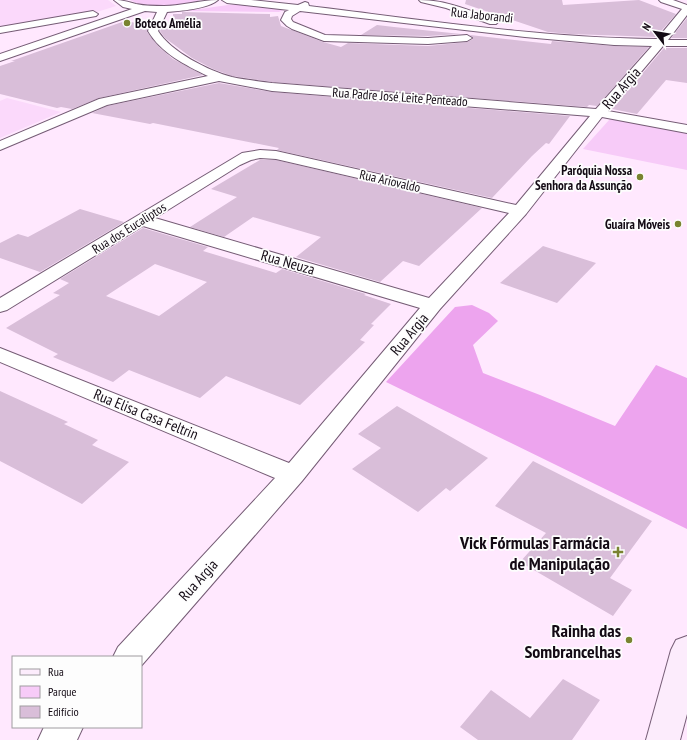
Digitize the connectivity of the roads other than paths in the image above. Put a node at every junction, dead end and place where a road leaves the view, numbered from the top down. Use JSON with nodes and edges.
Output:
{"nodes":[{"id":1,"x":119,"y":0,"type":"edge"},
{"id":2,"x":213,"y":0,"type":"edge"},
{"id":3,"x":227,"y":0,"type":"edge"},
{"id":4,"x":424,"y":0,"type":"edge"},
{"id":5,"x":664,"y":0,"type":"edge"},
{"id":6,"x":321,"y":2,"type":"dead end"},
{"id":7,"x":141,"y":8,"type":"junction"},
{"id":8,"x":687,"y":8,"type":"edge"},
{"id":9,"x":163,"y":9,"type":"junction"},
{"id":10,"x":297,"y":9,"type":"junction"},
{"id":11,"x":0,"y":30,"type":"edge"},
{"id":12,"x":525,"y":34,"type":"junction"},
{"id":13,"x":660,"y":43,"type":"junction"},
{"id":14,"x":687,"y":43,"type":"edge"},
{"id":15,"x":0,"y":58,"type":"edge"},
{"id":16,"x":220,"y":77,"type":"junction"},
{"id":17,"x":599,"y":113,"type":"junction"},
{"id":18,"x":687,"y":129,"type":"edge"},
{"id":19,"x":0,"y":146,"type":"edge"},
{"id":20,"x":260,"y":154,"type":"joint"},
{"id":21,"x":520,"y":211,"type":"junction"},
{"id":22,"x":142,"y":220,"type":"junction"},
{"id":23,"x":433,"y":305,"type":"junction"},
{"id":24,"x":0,"y":306,"type":"edge"},
{"id":25,"x":0,"y":354,"type":"edge"},
{"id":26,"x":293,"y":475,"type":"junction"},
{"id":27,"x":687,"y":650,"type":"edge"},
{"id":28,"x":130,"y":656,"type":"edge"},
{"id":29,"x":65,"y":728,"type":"edge"},
{"id":30,"x":55,"y":740,"type":"edge"},
{"id":31,"x":663,"y":740,"type":"edge"}],
"edges":[{"from":1,"to":7,"type":"street"},
{"from":2,"to":9,"type":"street"},
{"from":3,"to":10,"type":"street","name":"Rua Jaborandi"},
{"from":4,"to":12,"type":"street"},
{"from":5,"to":8,"type":"street"},
{"from":6,"to":10,"type":"street"},
{"from":7,"to":9,"type":"street"},
{"from":7,"to":11,"type":"street"},
{"from":7,"to":15,"type":"street"},
{"from":8,"to":13,"type":"street","name":"Rua Argia"},
{"from":9,"to":16,"type":"street","name":"Rua Padre José Leite Penteado"},
{"from":10,"to":12,"type":"street","name":"Rua Jaborandi"},
{"from":10,"to":12,"type":"street"},
{"from":12,"to":13,"type":"street","name":"Rua Jaborandi"},
{"from":13,"to":14,"type":"street","name":"Rua Jaborandi"},
{"from":13,"to":17,"type":"street","name":"Rua Argia"},
{"from":16,"to":17,"type":"street","name":"Rua Padre José Leite Penteado"},
{"from":16,"to":19,"type":"street"},
{"from":17,"to":18,"type":"street","name":"Rua Padre José Leite Penteado"},
{"from":17,"to":21,"type":"street","name":"Rua Argia"},
{"from":20,"to":21,"type":"street","name":"Rua Ariovaldo"},
{"from":20,"to":22,"type":"street","name":"Rua dos Eucaliptos"},
{"from":21,"to":23,"type":"street","name":"Rua Argia"},
{"from":22,"to":23,"type":"street","name":"Rua Neuza"},
{"from":22,"to":24,"type":"street","name":"Rua dos Eucaliptos"},
{"from":23,"to":26,"type":"street","name":"Rua Argia"},
{"from":25,"to":26,"type":"street","name":"Rua Elisa Casa Feltrin"},
{"from":26,"to":28,"type":"street","name":"Rua Argia"},
{"from":27,"to":31,"type":"street"},
{"from":29,"to":30,"type":"street"}]}
